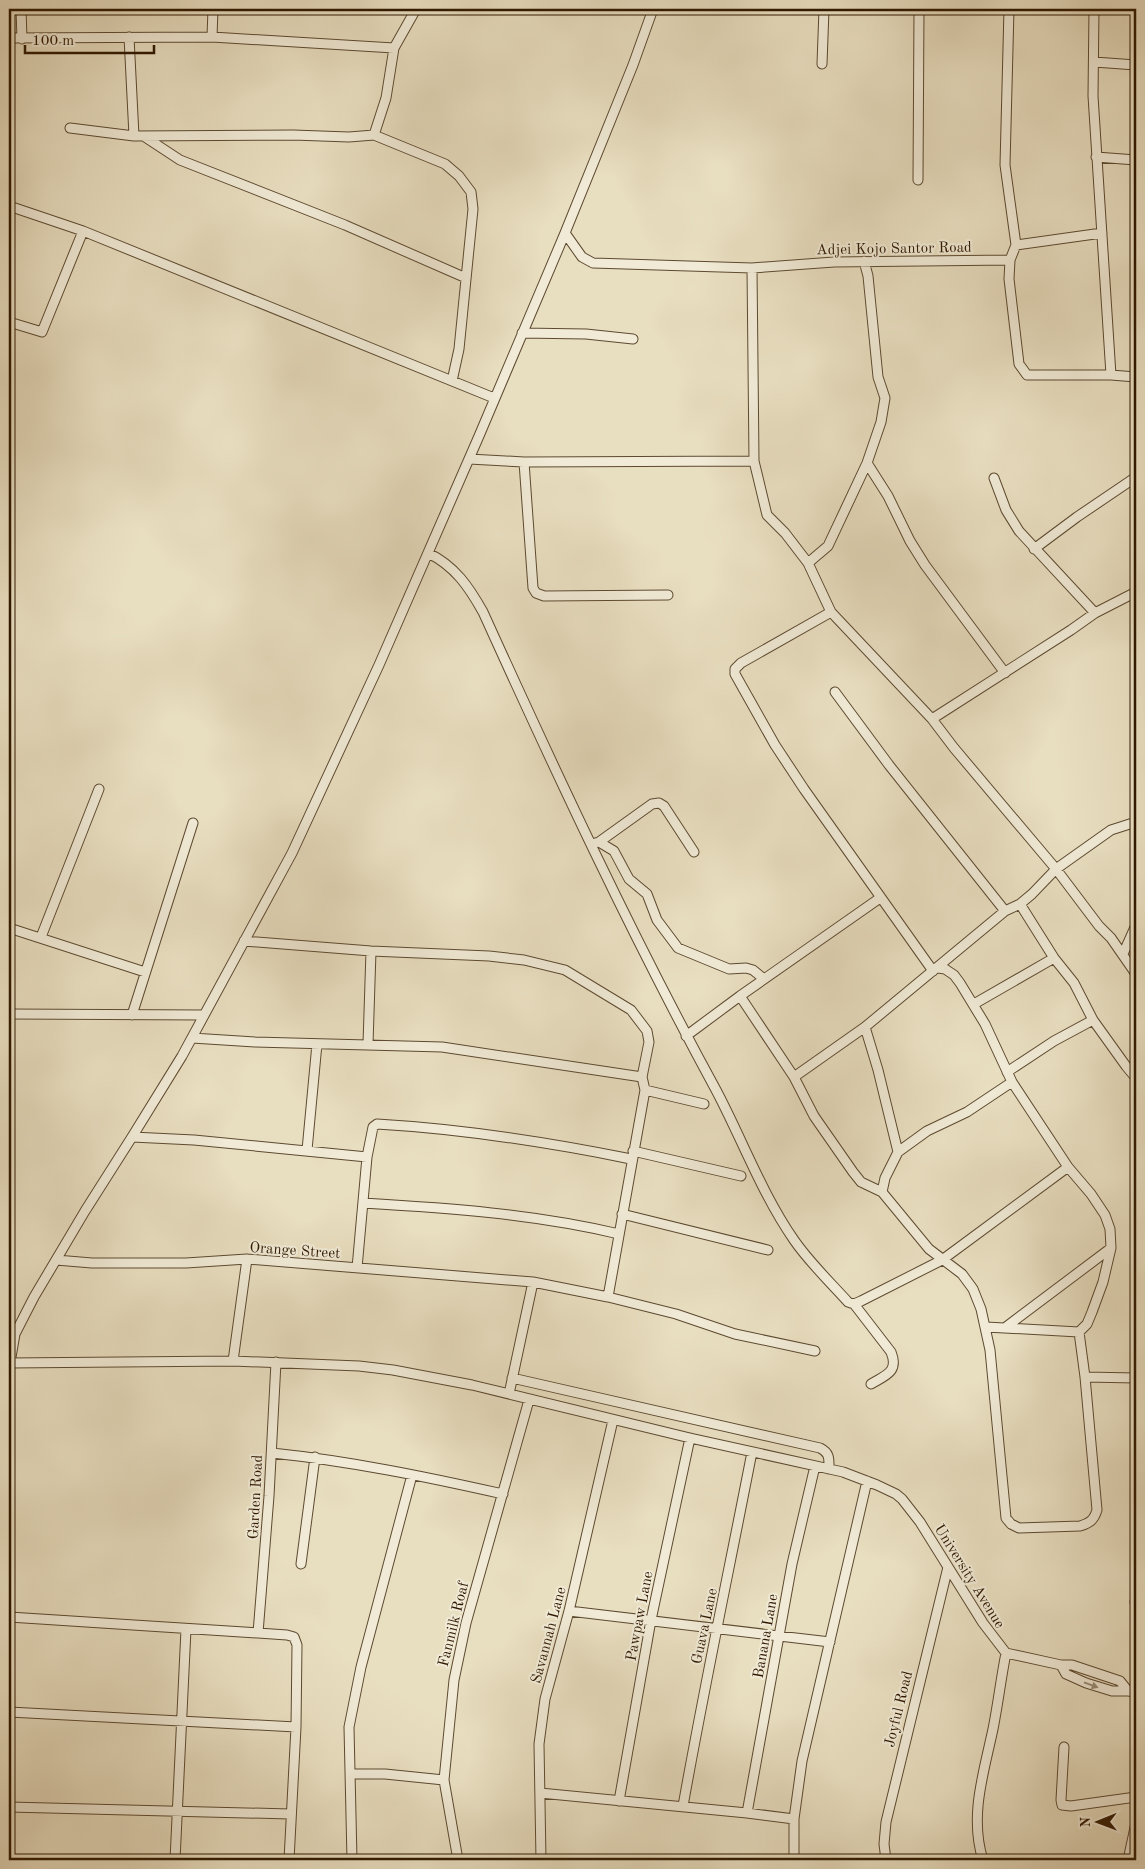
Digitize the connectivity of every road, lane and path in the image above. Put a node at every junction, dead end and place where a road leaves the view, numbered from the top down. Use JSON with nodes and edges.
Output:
{"nodes":[{"id":1,"x":21,"y":9,"type":"edge"},
{"id":2,"x":213,"y":9,"type":"edge"},
{"id":3,"x":411,"y":9,"type":"edge"},
{"id":4,"x":416,"y":9,"type":"edge"},
{"id":5,"x":653,"y":9,"type":"edge"},
{"id":6,"x":824,"y":9,"type":"edge"},
{"id":7,"x":918,"y":9,"type":"edge"},
{"id":8,"x":1009,"y":9,"type":"edge"},
{"id":9,"x":1094,"y":9,"type":"edge"},
{"id":10,"x":411,"y":19,"type":"junction"},
{"id":11,"x":130,"y":37,"type":"junction"},
{"id":12,"x":212,"y":37,"type":"junction"},
{"id":13,"x":9,"y":38,"type":"edge"},
{"id":14,"x":22,"y":39,"type":"junction"},
{"id":15,"x":394,"y":48,"type":"junction"},
{"id":16,"x":1094,"y":62,"type":"junction"},
{"id":17,"x":822,"y":64,"type":"dead end"},
{"id":18,"x":1136,"y":65,"type":"edge"},
{"id":19,"x":70,"y":128,"type":"dead end"},
{"id":20,"x":374,"y":135,"type":"junction"},
{"id":21,"x":134,"y":136,"type":"junction"},
{"id":22,"x":145,"y":136,"type":"junction"},
{"id":23,"x":1096,"y":157,"type":"junction"},
{"id":24,"x":1136,"y":160,"type":"edge"},
{"id":25,"x":918,"y":180,"type":"dead end"},
{"id":26,"x":9,"y":206,"type":"edge"},
{"id":27,"x":83,"y":231,"type":"junction"},
{"id":28,"x":565,"y":233,"type":"junction"},
{"id":29,"x":1102,"y":233,"type":"junction"},
{"id":30,"x":1016,"y":245,"type":"junction"},
{"id":31,"x":1010,"y":260,"type":"junction"},
{"id":32,"x":864,"y":261,"type":"junction"},
{"id":33,"x":752,"y":268,"type":"junction"},
{"id":34,"x":466,"y":278,"type":"junction"},
{"id":35,"x":9,"y":322,"type":"edge"},
{"id":36,"x":522,"y":333,"type":"junction"},
{"id":37,"x":632,"y":339,"type":"dead end"},
{"id":38,"x":1111,"y":375,"type":"junction"},
{"id":39,"x":1136,"y":377,"type":"edge"},
{"id":40,"x":452,"y":381,"type":"junction"},
{"id":41,"x":494,"y":398,"type":"junction"},
{"id":42,"x":469,"y":459,"type":"junction"},
{"id":43,"x":754,"y":461,"type":"junction"},
{"id":44,"x":524,"y":462,"type":"junction"},
{"id":45,"x":867,"y":463,"type":"junction"},
{"id":46,"x":1136,"y":477,"type":"edge"},
{"id":47,"x":994,"y":478,"type":"dead end"},
{"id":48,"x":1034,"y":549,"type":"junction"},
{"id":49,"x":428,"y":554,"type":"junction"},
{"id":50,"x":808,"y":563,"type":"junction"},
{"id":51,"x":1136,"y":592,"type":"edge"},
{"id":52,"x":668,"y":595,"type":"dead end"},
{"id":53,"x":831,"y":612,"type":"junction"},
{"id":54,"x":1095,"y":613,"type":"junction"},
{"id":55,"x":1005,"y":672,"type":"junction"},
{"id":56,"x":835,"y":692,"type":"dead end"},
{"id":57,"x":932,"y":719,"type":"junction"},
{"id":58,"x":99,"y":789,"type":"dead end"},
{"id":59,"x":1136,"y":822,"type":"edge"},
{"id":60,"x":194,"y":823,"type":"dead end"},
{"id":61,"x":594,"y":843,"type":"junction"},
{"id":62,"x":694,"y":852,"type":"dead end"},
{"id":63,"x":1056,"y":869,"type":"junction"},
{"id":64,"x":880,"y":898,"type":"junction"},
{"id":65,"x":1020,"y":904,"type":"junction"},
{"id":66,"x":1005,"y":911,"type":"junction"},
{"id":67,"x":1136,"y":925,"type":"edge"},
{"id":68,"x":9,"y":928,"type":"edge"},
{"id":69,"x":41,"y":937,"type":"junction"},
{"id":70,"x":244,"y":941,"type":"junction"},
{"id":71,"x":372,"y":951,"type":"junction"},
{"id":72,"x":1123,"y":954,"type":"junction"},
{"id":73,"x":1054,"y":958,"type":"junction"},
{"id":74,"x":936,"y":970,"type":"junction"},
{"id":75,"x":145,"y":972,"type":"junction"},
{"id":76,"x":1136,"y":974,"type":"edge"},
{"id":77,"x":764,"y":979,"type":"junction"},
{"id":78,"x":740,"y":996,"type":"junction"},
{"id":79,"x":974,"y":1004,"type":"junction"},
{"id":80,"x":9,"y":1014,"type":"edge"},
{"id":81,"x":132,"y":1015,"type":"junction"},
{"id":82,"x":204,"y":1015,"type":"junction"},
{"id":83,"x":1093,"y":1020,"type":"junction"},
{"id":84,"x":865,"y":1027,"type":"junction"},
{"id":85,"x":686,"y":1036,"type":"junction"},
{"id":86,"x":192,"y":1038,"type":"junction"},
{"id":87,"x":317,"y":1044,"type":"junction"},
{"id":88,"x":368,"y":1044,"type":"junction"},
{"id":89,"x":1007,"y":1072,"type":"junction"},
{"id":90,"x":642,"y":1077,"type":"junction"},
{"id":91,"x":794,"y":1077,"type":"junction"},
{"id":92,"x":1136,"y":1078,"type":"edge"},
{"id":93,"x":1012,"y":1082,"type":"junction"},
{"id":94,"x":645,"y":1090,"type":"junction"},
{"id":95,"x":704,"y":1104,"type":"dead end"},
{"id":96,"x":132,"y":1137,"type":"junction"},
{"id":97,"x":307,"y":1150,"type":"junction"},
{"id":98,"x":898,"y":1152,"type":"junction"},
{"id":99,"x":632,"y":1155,"type":"junction"},
{"id":100,"x":367,"y":1156,"type":"junction"},
{"id":101,"x":1068,"y":1166,"type":"junction"},
{"id":102,"x":741,"y":1176,"type":"dead end"},
{"id":103,"x":882,"y":1192,"type":"junction"},
{"id":104,"x":363,"y":1203,"type":"junction"},
{"id":105,"x":622,"y":1214,"type":"junction"},
{"id":106,"x":619,"y":1234,"type":"junction"},
{"id":107,"x":1111,"y":1248,"type":"junction"},
{"id":108,"x":768,"y":1250,"type":"dead end"},
{"id":109,"x":56,"y":1260,"type":"junction"},
{"id":110,"x":247,"y":1260,"type":"junction"},
{"id":111,"x":942,"y":1260,"type":"junction"},
{"id":112,"x":357,"y":1268,"type":"junction"},
{"id":113,"x":533,"y":1282,"type":"junction"},
{"id":114,"x":608,"y":1297,"type":"junction"},
{"id":115,"x":854,"y":1304,"type":"junction"},
{"id":116,"x":986,"y":1327,"type":"junction"},
{"id":117,"x":1006,"y":1327,"type":"junction"},
{"id":118,"x":1079,"y":1332,"type":"junction"},
{"id":119,"x":815,"y":1351,"type":"dead end"},
{"id":120,"x":234,"y":1361,"type":"junction"},
{"id":121,"x":276,"y":1362,"type":"junction"},
{"id":122,"x":9,"y":1363,"type":"edge"},
{"id":123,"x":1085,"y":1377,"type":"junction"},
{"id":124,"x":512,"y":1378,"type":"junction"},
{"id":125,"x":1136,"y":1378,"type":"edge"},
{"id":126,"x":871,"y":1384,"type":"dead end"},
{"id":127,"x":509,"y":1394,"type":"junction"},
{"id":128,"x":529,"y":1400,"type":"junction"},
{"id":129,"x":613,"y":1420,"type":"junction"},
{"id":130,"x":690,"y":1438,"type":"junction"},
{"id":131,"x":272,"y":1452,"type":"junction"},
{"id":132,"x":752,"y":1452,"type":"junction"},
{"id":133,"x":315,"y":1457,"type":"junction"},
{"id":134,"x":815,"y":1466,"type":"junction"},
{"id":135,"x":829,"y":1469,"type":"junction"},
{"id":136,"x":412,"y":1475,"type":"junction"},
{"id":137,"x":867,"y":1481,"type":"junction"},
{"id":138,"x":504,"y":1494,"type":"junction"},
{"id":139,"x":301,"y":1564,"type":"dead end"},
{"id":140,"x":948,"y":1567,"type":"junction"},
{"id":141,"x":569,"y":1611,"type":"junction"},
{"id":142,"x":9,"y":1617,"type":"edge"},
{"id":143,"x":651,"y":1620,"type":"junction"},
{"id":144,"x":718,"y":1628,"type":"junction"},
{"id":145,"x":186,"y":1629,"type":"junction"},
{"id":146,"x":258,"y":1632,"type":"junction"},
{"id":147,"x":778,"y":1636,"type":"junction"},
{"id":148,"x":830,"y":1642,"type":"junction"},
{"id":149,"x":1006,"y":1653,"type":"junction"},
{"id":150,"x":1132,"y":1691,"type":"edge"},
{"id":151,"x":9,"y":1712,"type":"edge"},
{"id":152,"x":181,"y":1722,"type":"junction"},
{"id":153,"x":296,"y":1728,"type":"junction"},
{"id":154,"x":1064,"y":1747,"type":"dead end"},
{"id":155,"x":350,"y":1774,"type":"junction"},
{"id":156,"x":444,"y":1780,"type":"junction"},
{"id":157,"x":540,"y":1793,"type":"junction"},
{"id":158,"x":1136,"y":1798,"type":"edge"},
{"id":159,"x":619,"y":1801,"type":"junction"},
{"id":160,"x":9,"y":1806,"type":"edge"},
{"id":161,"x":683,"y":1806,"type":"junction"},
{"id":162,"x":178,"y":1812,"type":"junction"},
{"id":163,"x":747,"y":1813,"type":"junction"},
{"id":164,"x":290,"y":1814,"type":"junction"},
{"id":165,"x":794,"y":1819,"type":"junction"},
{"id":166,"x":1136,"y":1823,"type":"edge"},
{"id":167,"x":175,"y":1860,"type":"edge"},
{"id":168,"x":289,"y":1860,"type":"edge"},
{"id":169,"x":352,"y":1860,"type":"edge"},
{"id":170,"x":458,"y":1860,"type":"edge"},
{"id":171,"x":541,"y":1860,"type":"edge"},
{"id":172,"x":794,"y":1860,"type":"edge"},
{"id":173,"x":886,"y":1860,"type":"edge"},
{"id":174,"x":982,"y":1860,"type":"edge"},
{"id":175,"x":1128,"y":1860,"type":"edge"}],
"edges":[{"from":1,"to":14,"type":"street"},
{"from":2,"to":12,"type":"street"},
{"from":3,"to":10,"type":"street"},
{"from":4,"to":10,"type":"street"},
{"from":5,"to":28,"type":"street"},
{"from":6,"to":17,"type":"street"},
{"from":7,"to":25,"type":"street"},
{"from":8,"to":30,"type":"street"},
{"from":9,"to":16,"type":"street"},
{"from":10,"to":15,"type":"street"},
{"from":11,"to":12,"type":"street"},
{"from":11,"to":14,"type":"street"},
{"from":11,"to":21,"type":"street"},
{"from":12,"to":15,"type":"street"},
{"from":13,"to":14,"type":"street"},
{"from":15,"to":20,"type":"street"},
{"from":16,"to":18,"type":"street"},
{"from":16,"to":23,"type":"street"},
{"from":19,"to":21,"type":"street"},
{"from":20,"to":22,"type":"street"},
{"from":20,"to":34,"type":"street"},
{"from":21,"to":22,"type":"street"},
{"from":22,"to":34,"type":"street"},
{"from":23,"to":24,"type":"street"},
{"from":23,"to":29,"type":"street"},
{"from":26,"to":27,"type":"street"},
{"from":27,"to":35,"type":"street"},
{"from":27,"to":40,"type":"street"},
{"from":28,"to":33,"type":"street","name":"Adjei Kojo Santor Road"},
{"from":28,"to":36,"type":"street"},
{"from":29,"to":30,"type":"street"},
{"from":29,"to":38,"type":"street"},
{"from":30,"to":31,"type":"street"},
{"from":31,"to":32,"type":"street","name":"Adjei Kojo Santor Road"},
{"from":31,"to":38,"type":"street"},
{"from":32,"to":33,"type":"street","name":"Adjei Kojo Santor Road"},
{"from":32,"to":45,"type":"street"},
{"from":33,"to":43,"type":"street"},
{"from":34,"to":40,"type":"street"},
{"from":36,"to":37,"type":"street"},
{"from":36,"to":41,"type":"street"},
{"from":38,"to":39,"type":"street"},
{"from":40,"to":41,"type":"street"},
{"from":41,"to":42,"type":"street"},
{"from":42,"to":44,"type":"street"},
{"from":42,"to":49,"type":"street"},
{"from":43,"to":44,"type":"street"},
{"from":43,"to":50,"type":"street"},
{"from":44,"to":52,"type":"street"},
{"from":45,"to":50,"type":"street"},
{"from":45,"to":55,"type":"street"},
{"from":46,"to":48,"type":"street"},
{"from":47,"to":48,"type":"street"},
{"from":48,"to":54,"type":"street"},
{"from":49,"to":61,"type":"street"},
{"from":49,"to":70,"type":"street"},
{"from":50,"to":53,"type":"street"},
{"from":51,"to":54,"type":"street"},
{"from":53,"to":57,"type":"street"},
{"from":53,"to":64,"type":"street"},
{"from":54,"to":55,"type":"street"},
{"from":55,"to":57,"type":"street"},
{"from":56,"to":66,"type":"street"},
{"from":57,"to":63,"type":"street"},
{"from":58,"to":69,"type":"street"},
{"from":59,"to":63,"type":"street"},
{"from":60,"to":75,"type":"street"},
{"from":61,"to":62,"type":"street"},
{"from":61,"to":77,"type":"street"},
{"from":61,"to":85,"type":"street"},
{"from":63,"to":65,"type":"street"},
{"from":63,"to":72,"type":"street"},
{"from":64,"to":74,"type":"street"},
{"from":64,"to":77,"type":"street"},
{"from":65,"to":66,"type":"street"},
{"from":65,"to":73,"type":"street"},
{"from":66,"to":74,"type":"street"},
{"from":67,"to":72,"type":"street"},
{"from":68,"to":69,"type":"street"},
{"from":69,"to":75,"type":"street"},
{"from":70,"to":71,"type":"street"},
{"from":70,"to":82,"type":"street"},
{"from":71,"to":88,"type":"street"},
{"from":71,"to":90,"type":"street"},
{"from":72,"to":76,"type":"street"},
{"from":73,"to":79,"type":"street"},
{"from":73,"to":83,"type":"street"},
{"from":74,"to":79,"type":"street"},
{"from":74,"to":84,"type":"street"},
{"from":75,"to":81,"type":"street"},
{"from":77,"to":78,"type":"street"},
{"from":78,"to":85,"type":"street"},
{"from":78,"to":91,"type":"street"},
{"from":79,"to":89,"type":"street"},
{"from":80,"to":81,"type":"street"},
{"from":81,"to":82,"type":"street"},
{"from":82,"to":86,"type":"street"},
{"from":83,"to":89,"type":"street"},
{"from":83,"to":92,"type":"street"},
{"from":84,"to":91,"type":"street"},
{"from":84,"to":98,"type":"street"},
{"from":85,"to":115,"type":"street"},
{"from":86,"to":87,"type":"street"},
{"from":86,"to":96,"type":"street"},
{"from":87,"to":88,"type":"street"},
{"from":87,"to":97,"type":"street"},
{"from":88,"to":90,"type":"street"},
{"from":89,"to":93,"type":"street"},
{"from":90,"to":94,"type":"street"},
{"from":91,"to":103,"type":"street"},
{"from":93,"to":98,"type":"street"},
{"from":93,"to":101,"type":"street"},
{"from":94,"to":95,"type":"street"},
{"from":94,"to":99,"type":"street"},
{"from":96,"to":97,"type":"street"},
{"from":96,"to":109,"type":"street"},
{"from":97,"to":100,"type":"street"},
{"from":98,"to":103,"type":"street"},
{"from":99,"to":100,"type":"street"},
{"from":99,"to":102,"type":"street"},
{"from":99,"to":105,"type":"street"},
{"from":100,"to":104,"type":"street"},
{"from":101,"to":107,"type":"street"},
{"from":101,"to":111,"type":"street"},
{"from":103,"to":111,"type":"street"},
{"from":104,"to":106,"type":"street"},
{"from":104,"to":112,"type":"street"},
{"from":105,"to":106,"type":"street"},
{"from":105,"to":108,"type":"street"},
{"from":106,"to":114,"type":"street"},
{"from":107,"to":117,"type":"street"},
{"from":107,"to":118,"type":"street"},
{"from":109,"to":110,"type":"street","name":"Orange Street"},
{"from":109,"to":122,"type":"street"},
{"from":110,"to":112,"type":"street","name":"Orange Street"},
{"from":110,"to":120,"type":"street"},
{"from":111,"to":115,"type":"street"},
{"from":111,"to":116,"type":"street"},
{"from":112,"to":113,"type":"street","name":"Orange Street"},
{"from":113,"to":114,"type":"street","name":"Orange Street"},
{"from":113,"to":124,"type":"street"},
{"from":114,"to":119,"type":"street","name":"Orange Street"},
{"from":115,"to":126,"type":"street"},
{"from":116,"to":117,"type":"street"},
{"from":116,"to":123,"type":"street"},
{"from":117,"to":118,"type":"street"},
{"from":118,"to":123,"type":"street"},
{"from":120,"to":121,"type":"street","name":"University Avenue"},
{"from":120,"to":122,"type":"street","name":"University Avenue"},
{"from":121,"to":127,"type":"street","name":"University Avenue"},
{"from":121,"to":131,"type":"street","name":"Garden Road"},
{"from":123,"to":125,"type":"street"},
{"from":124,"to":127,"type":"street"},
{"from":124,"to":135,"type":"street"},
{"from":127,"to":128,"type":"street","name":"University Avenue"},
{"from":128,"to":129,"type":"street","name":"University Avenue"},
{"from":128,"to":138,"type":"street","name":"Fanmilk Roaf"},
{"from":129,"to":130,"type":"street","name":"University Avenue"},
{"from":129,"to":141,"type":"street","name":"Savannah Lane"},
{"from":130,"to":132,"type":"street","name":"University Avenue"},
{"from":130,"to":143,"type":"street","name":"Pawpaw Lane"},
{"from":131,"to":133,"type":"street"},
{"from":131,"to":146,"type":"street","name":"Garden Road"},
{"from":132,"to":134,"type":"street","name":"University Avenue"},
{"from":132,"to":144,"type":"street","name":"Guava Lane"},
{"from":133,"to":136,"type":"street"},
{"from":133,"to":139,"type":"street"},
{"from":134,"to":135,"type":"street","name":"University Avenue"},
{"from":134,"to":147,"type":"street","name":"Banana Lane"},
{"from":135,"to":137,"type":"street","name":"University Avenue"},
{"from":136,"to":138,"type":"street"},
{"from":136,"to":155,"type":"street"},
{"from":137,"to":140,"type":"street","name":"University Avenue"},
{"from":137,"to":148,"type":"street"},
{"from":138,"to":156,"type":"street","name":"Fanmilk Roaf"},
{"from":140,"to":149,"type":"street","name":"University Avenue"},
{"from":140,"to":173,"type":"street","name":"Joyful Road"},
{"from":141,"to":143,"type":"street"},
{"from":141,"to":157,"type":"street","name":"Savannah Lane"},
{"from":142,"to":145,"type":"street"},
{"from":143,"to":144,"type":"street"},
{"from":143,"to":159,"type":"street","name":"Pawpaw Lane"},
{"from":144,"to":147,"type":"street"},
{"from":144,"to":161,"type":"street","name":"Guava Lane"},
{"from":145,"to":146,"type":"street"},
{"from":145,"to":152,"type":"street"},
{"from":146,"to":153,"type":"street"},
{"from":147,"to":148,"type":"street"},
{"from":147,"to":163,"type":"street","name":"Banana Lane"},
{"from":148,"to":165,"type":"street"},
{"from":149,"to":150,"type":"street"},
{"from":149,"to":174,"type":"street"},
{"from":151,"to":152,"type":"street"},
{"from":152,"to":153,"type":"street"},
{"from":152,"to":162,"type":"street"},
{"from":153,"to":164,"type":"street"},
{"from":154,"to":158,"type":"street"},
{"from":155,"to":156,"type":"street"},
{"from":155,"to":169,"type":"street"},
{"from":156,"to":170,"type":"street","name":"Fanmilk Roaf"},
{"from":157,"to":159,"type":"street"},
{"from":157,"to":171,"type":"street","name":"Savannah Lane"},
{"from":159,"to":161,"type":"street"},
{"from":160,"to":162,"type":"street"},
{"from":161,"to":163,"type":"street"},
{"from":162,"to":164,"type":"street"},
{"from":162,"to":167,"type":"street"},
{"from":163,"to":165,"type":"street"},
{"from":164,"to":168,"type":"street"},
{"from":165,"to":172,"type":"street"},
{"from":166,"to":175,"type":"street"}]}
